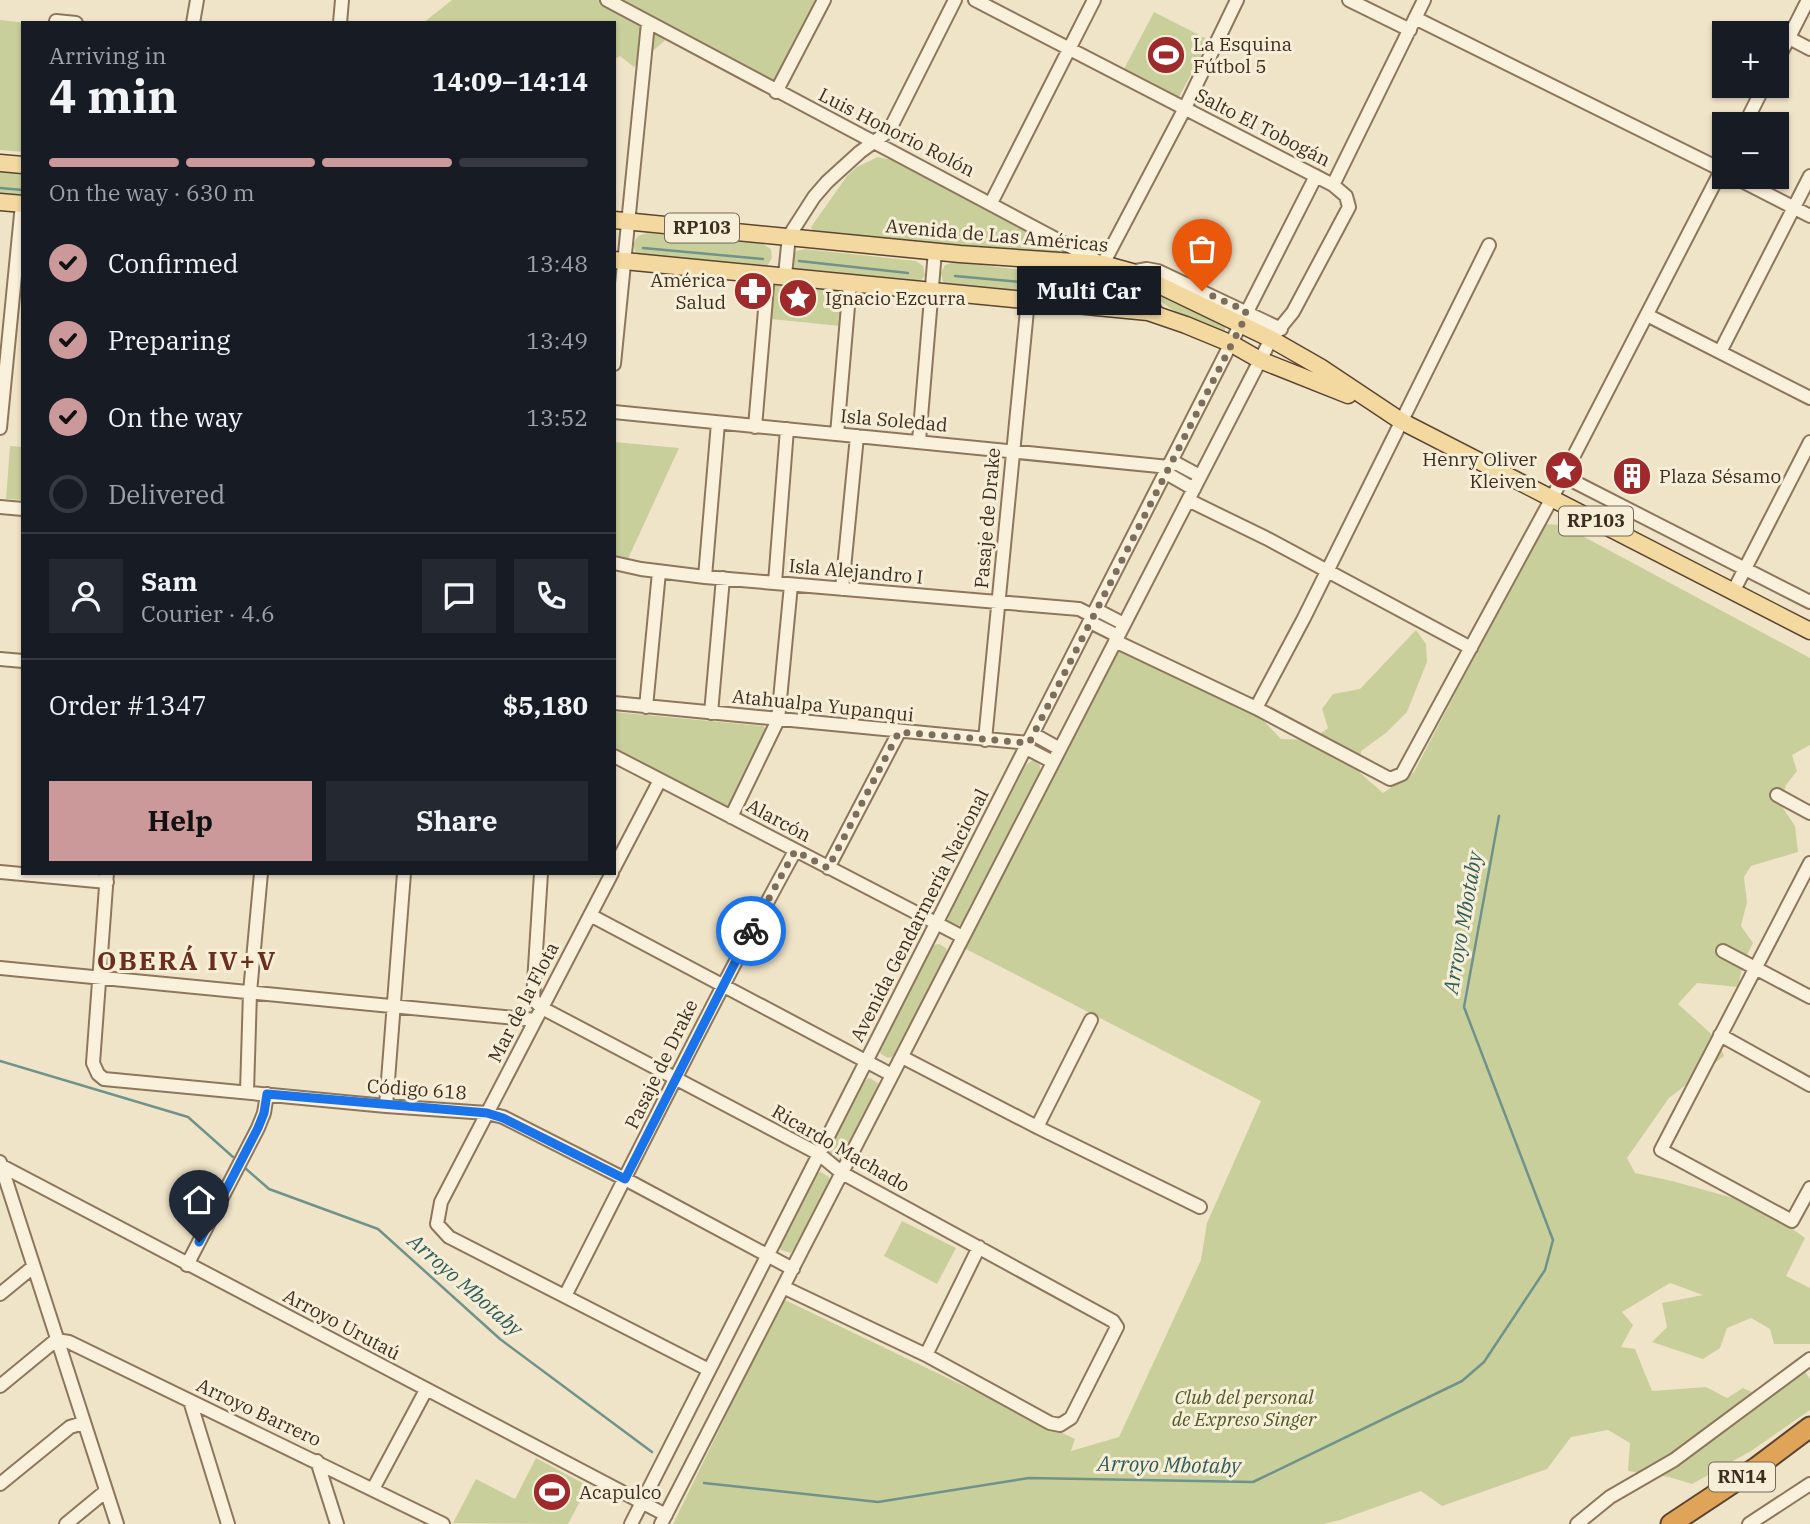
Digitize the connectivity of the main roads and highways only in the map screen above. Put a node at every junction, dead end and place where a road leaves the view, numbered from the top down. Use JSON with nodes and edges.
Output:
{"nodes":[{"id":1,"x":0,"y":163,"type":"edge"},
{"id":2,"x":21,"y":165,"type":"edge"},
{"id":3,"x":0,"y":202,"type":"edge"},
{"id":4,"x":21,"y":204,"type":"edge"},
{"id":5,"x":621,"y":221,"type":"edge"},
{"id":6,"x":619,"y":261,"type":"edge"},
{"id":7,"x":1382,"y":410,"type":"junction"},
{"id":8,"x":1810,"y":631,"type":"edge"},
{"id":9,"x":1810,"y":1427,"type":"edge"},
{"id":10,"x":1671,"y":1524,"type":"edge"}],
"edges":[{"from":1,"to":2,"type":"main road"},
{"from":3,"to":4,"type":"main road"},
{"from":5,"to":7,"type":"main road","name":"Avenida de Las Américas","number":"RP103"},
{"from":6,"to":7,"type":"main road","name":"Avenida de Las Américas","number":"RP103"},
{"from":7,"to":8,"type":"main road","name":"Avenida de Las Américas","number":"RP103"},
{"from":9,"to":10,"type":"highway","number":"RN14"}]}
